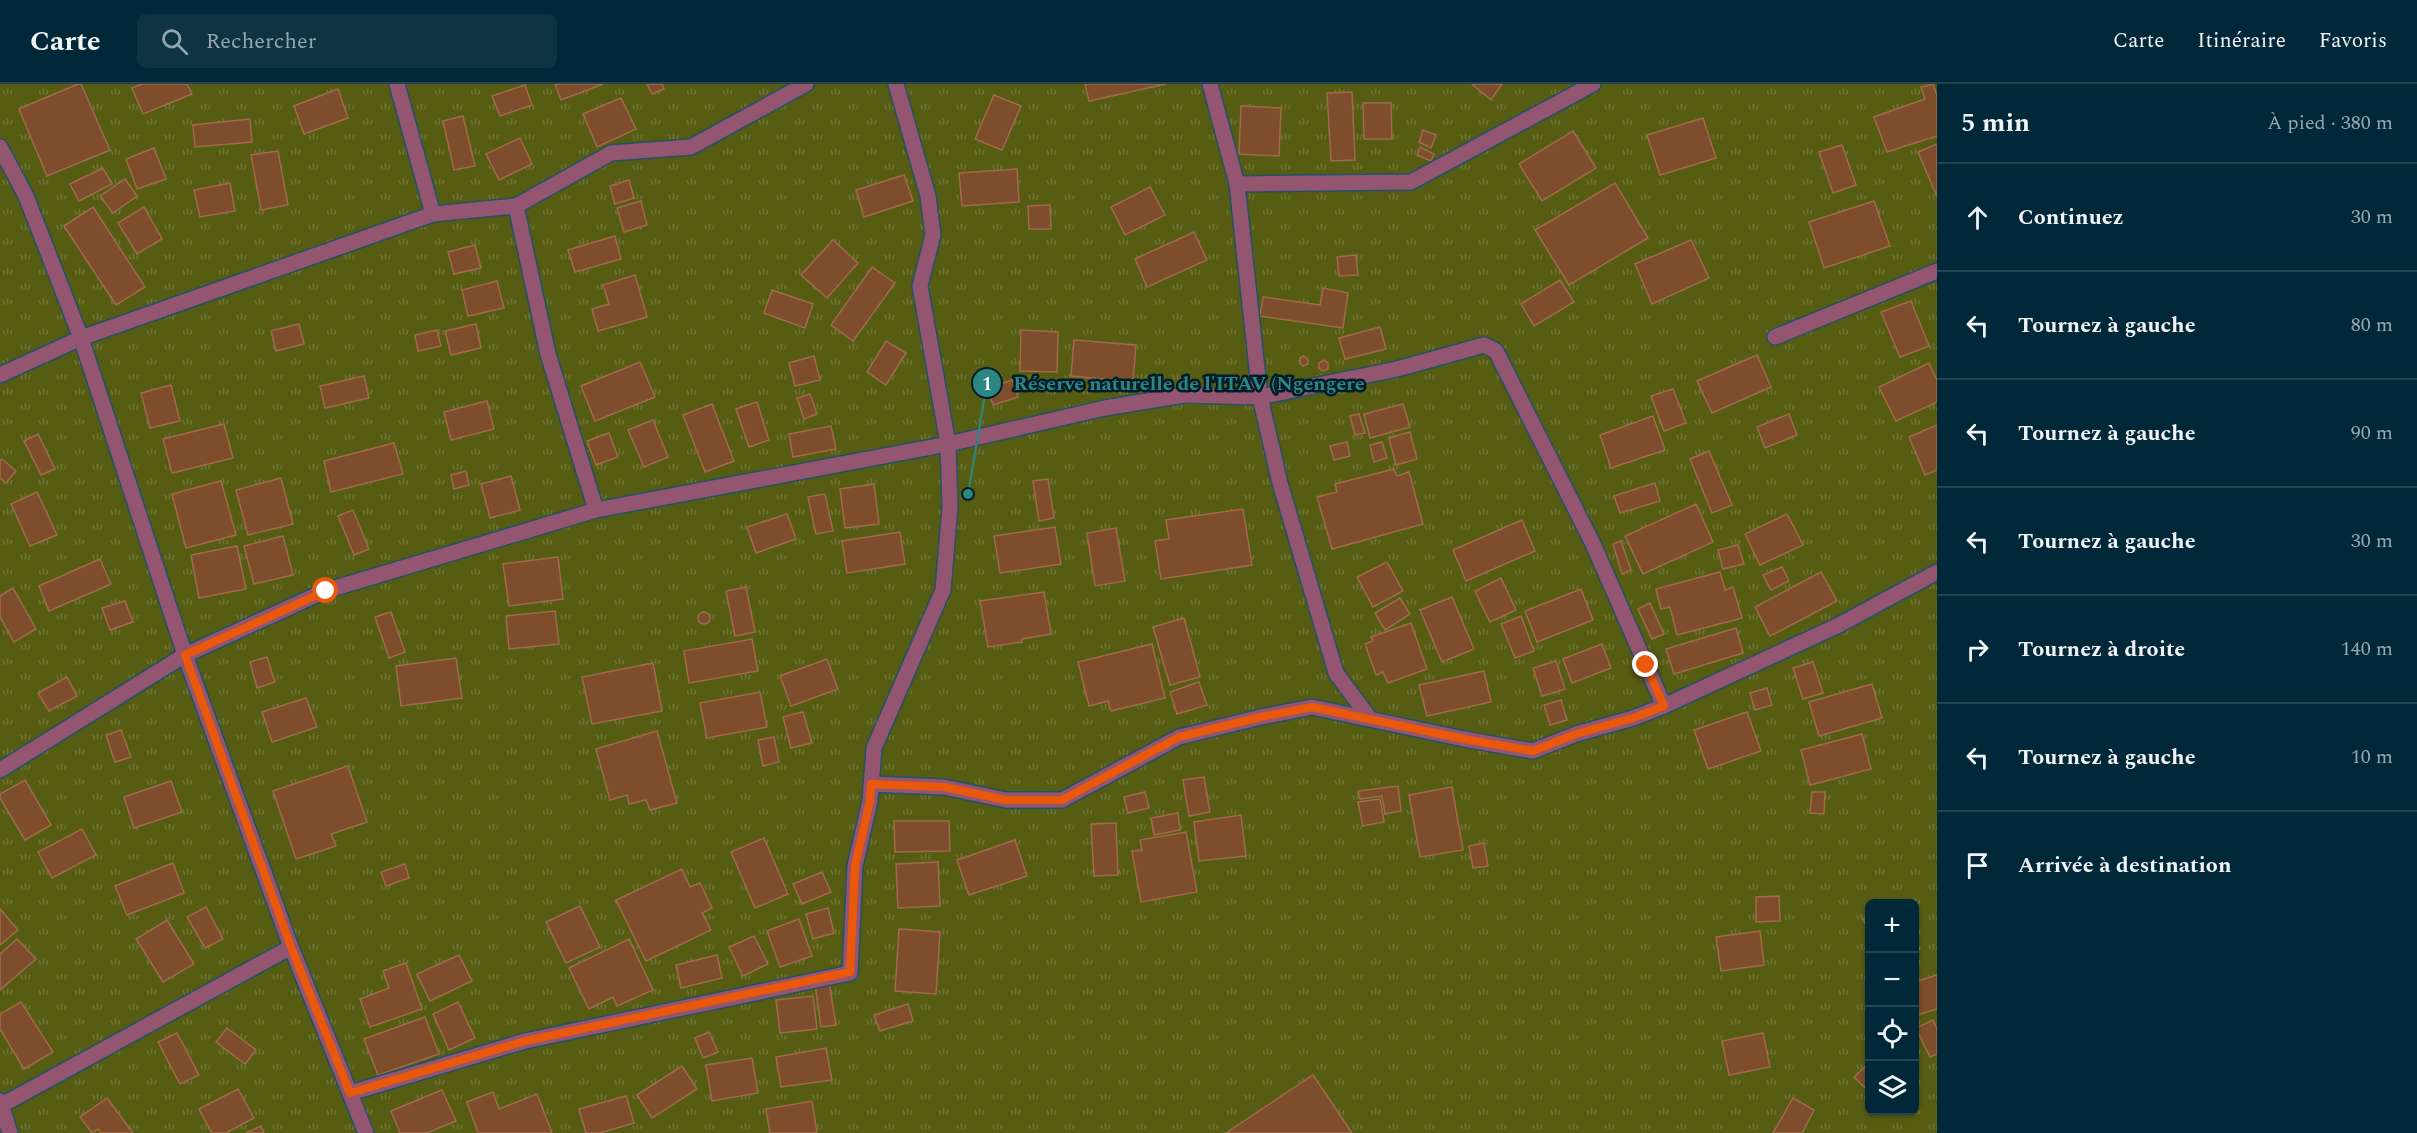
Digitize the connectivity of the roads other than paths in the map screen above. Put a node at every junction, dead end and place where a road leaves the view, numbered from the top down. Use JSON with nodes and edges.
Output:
{"nodes":[{"id":1,"x":397,"y":84,"type":"edge"},
{"id":2,"x":806,"y":84,"type":"edge"},
{"id":3,"x":896,"y":84,"type":"edge"},
{"id":4,"x":1209,"y":84,"type":"edge"},
{"id":5,"x":1593,"y":84,"type":"edge"},
{"id":6,"x":0,"y":147,"type":"edge"},
{"id":7,"x":1237,"y":184,"type":"junction"},
{"id":8,"x":516,"y":206,"type":"junction"},
{"id":9,"x":433,"y":214,"type":"junction"},
{"id":10,"x":1937,"y":271,"type":"edge"},
{"id":11,"x":1775,"y":337,"type":"dead end"},
{"id":12,"x":81,"y":338,"type":"junction"},
{"id":13,"x":0,"y":375,"type":"edge"},
{"id":14,"x":1260,"y":397,"type":"junction"},
{"id":15,"x":948,"y":444,"type":"junction"},
{"id":16,"x":596,"y":510,"type":"junction"},
{"id":17,"x":1937,"y":572,"type":"edge"},
{"id":18,"x":185,"y":655,"type":"junction"},
{"id":19,"x":1664,"y":706,"type":"junction"},
{"id":20,"x":1370,"y":719,"type":"junction"},
{"id":21,"x":0,"y":770,"type":"edge"},
{"id":22,"x":871,"y":784,"type":"junction"},
{"id":23,"x":291,"y":947,"type":"junction"},
{"id":24,"x":350,"y":1093,"type":"junction"},
{"id":25,"x":1,"y":1104,"type":"edge"},
{"id":26,"x":10,"y":1133,"type":"edge"},
{"id":27,"x":366,"y":1133,"type":"edge"}],
"edges":[{"from":1,"to":9,"type":"street"},
{"from":2,"to":8,"type":"street"},
{"from":3,"to":15,"type":"street"},
{"from":4,"to":7,"type":"street"},
{"from":5,"to":7,"type":"street"},
{"from":6,"to":12,"type":"street"},
{"from":7,"to":14,"type":"street"},
{"from":8,"to":9,"type":"street"},
{"from":8,"to":16,"type":"street"},
{"from":9,"to":12,"type":"street"},
{"from":10,"to":11,"type":"street"},
{"from":12,"to":13,"type":"street"},
{"from":12,"to":18,"type":"street"},
{"from":14,"to":15,"type":"street"},
{"from":14,"to":19,"type":"street"},
{"from":14,"to":20,"type":"street"},
{"from":15,"to":16,"type":"street"},
{"from":15,"to":22,"type":"street"},
{"from":16,"to":18,"type":"street"},
{"from":17,"to":19,"type":"street"},
{"from":18,"to":21,"type":"street"},
{"from":18,"to":23,"type":"street"},
{"from":19,"to":20,"type":"street"},
{"from":20,"to":22,"type":"street"},
{"from":22,"to":24,"type":"street"},
{"from":23,"to":24,"type":"street"},
{"from":23,"to":25,"type":"street"},
{"from":24,"to":27,"type":"street"},
{"from":25,"to":26,"type":"street"}]}
